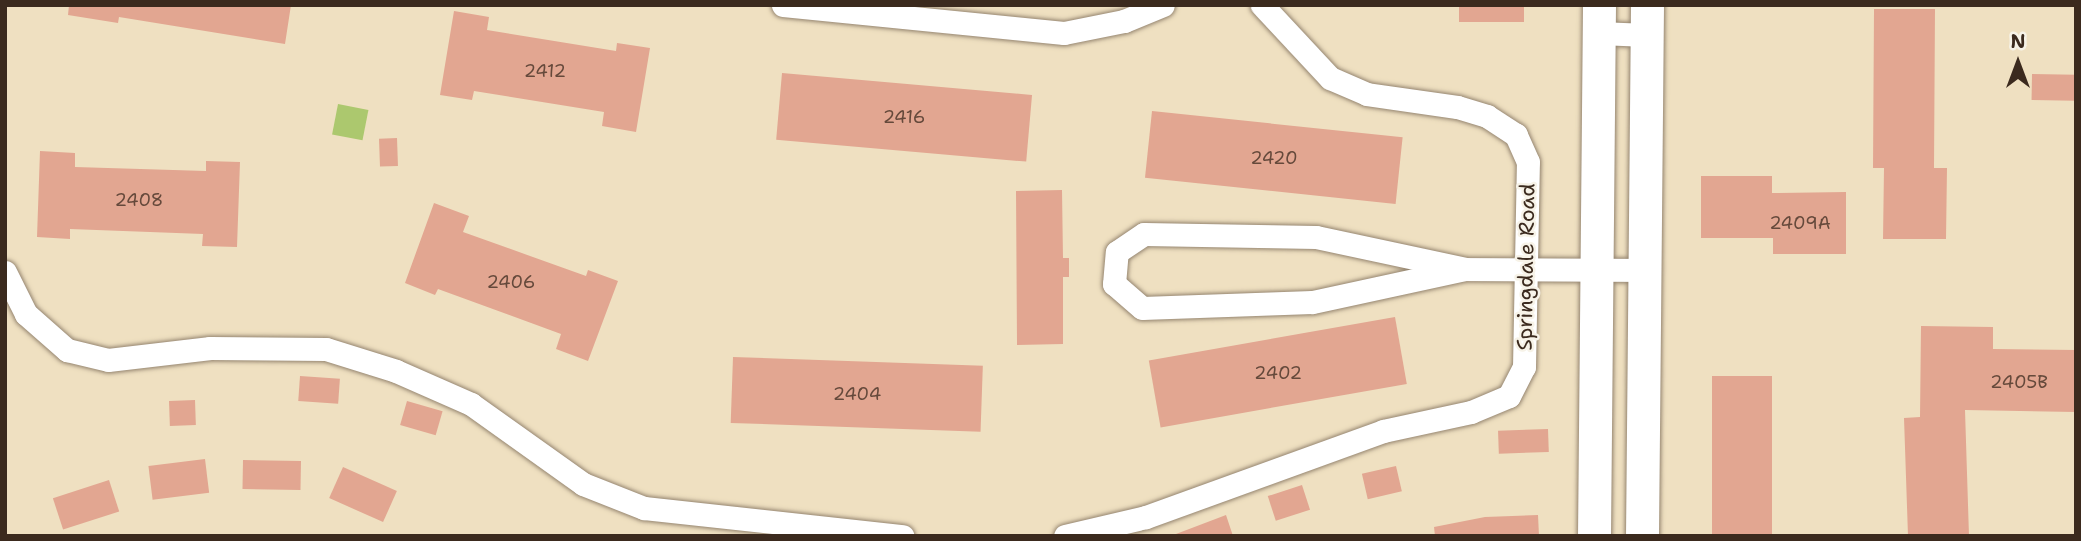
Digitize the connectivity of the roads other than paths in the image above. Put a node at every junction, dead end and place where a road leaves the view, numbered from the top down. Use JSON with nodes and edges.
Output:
{"nodes":[{"id":1,"x":783,"y":5,"type":"edge"},
{"id":2,"x":1163,"y":5,"type":"edge"},
{"id":3,"x":1262,"y":5,"type":"edge"},
{"id":4,"x":1599,"y":19,"type":"edge"},
{"id":5,"x":1647,"y":20,"type":"edge"},
{"id":6,"x":1465,"y":269,"type":"junction"},
{"id":7,"x":1528,"y":270,"type":"junction"},
{"id":8,"x":1597,"y":270,"type":"junction"},
{"id":9,"x":1644,"y":270,"type":"junction"},
{"id":10,"x":5,"y":272,"type":"edge"},
{"id":11,"x":902,"y":536,"type":"edge"},
{"id":12,"x":1065,"y":536,"type":"edge"},
{"id":13,"x":1594,"y":536,"type":"edge"},
{"id":14,"x":1642,"y":536,"type":"edge"}],
"edges":[{"from":1,"to":2,"type":"street"},
{"from":3,"to":7,"type":"street","name":"Springdale Road"},
{"from":4,"to":5,"type":"street"},
{"from":4,"to":8,"type":"street"},
{"from":5,"to":9,"type":"street"},
{"from":6,"to":6,"type":"street"},
{"from":6,"to":7,"type":"street"},
{"from":7,"to":8,"type":"street"},
{"from":7,"to":12,"type":"street","name":"Springdale Road"},
{"from":8,"to":9,"type":"street"},
{"from":8,"to":13,"type":"street"},
{"from":9,"to":14,"type":"street"},
{"from":10,"to":11,"type":"street"}]}
